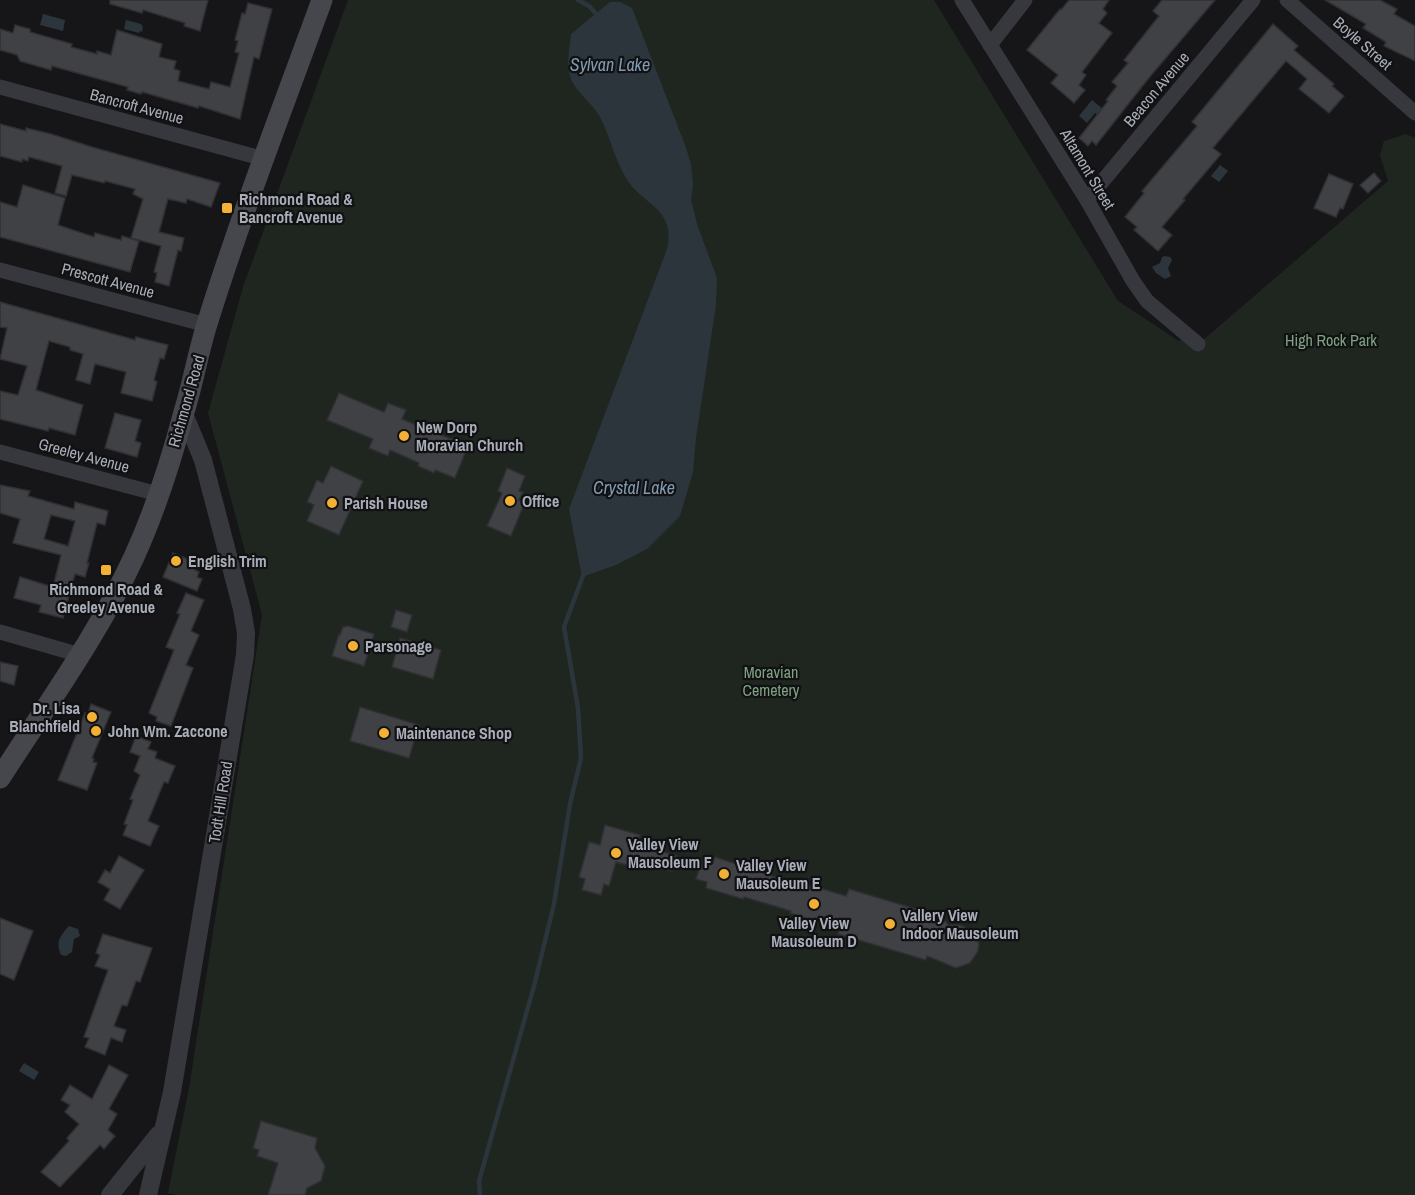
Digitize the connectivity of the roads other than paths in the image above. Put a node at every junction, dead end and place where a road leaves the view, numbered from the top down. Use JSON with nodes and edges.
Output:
{"nodes":[{"id":1,"x":322,"y":0,"type":"edge"},
{"id":2,"x":962,"y":0,"type":"edge"},
{"id":3,"x":1025,"y":0,"type":"edge"},
{"id":4,"x":1253,"y":0,"type":"edge"},
{"id":5,"x":1287,"y":0,"type":"edge"},
{"id":6,"x":990,"y":45,"type":"junction"},
{"id":7,"x":0,"y":87,"type":"edge"},
{"id":8,"x":1415,"y":113,"type":"edge"},
{"id":9,"x":264,"y":159,"type":"junction"},
{"id":10,"x":1087,"y":200,"type":"junction"},
{"id":11,"x":0,"y":270,"type":"edge"},
{"id":12,"x":207,"y":325,"type":"junction"},
{"id":13,"x":1198,"y":344,"type":"dead end"},
{"id":14,"x":184,"y":414,"type":"junction"},
{"id":15,"x":0,"y":452,"type":"edge"},
{"id":16,"x":158,"y":494,"type":"junction"},
{"id":17,"x":0,"y":632,"type":"edge"},
{"id":18,"x":80,"y":655,"type":"junction"},
{"id":19,"x":0,"y":778,"type":"edge"},
{"id":20,"x":161,"y":1131,"type":"junction"},
{"id":21,"x":110,"y":1195,"type":"edge"},
{"id":22,"x":148,"y":1195,"type":"edge"}],
"edges":[{"from":1,"to":9,"type":"main road","name":"Richmond Road"},
{"from":2,"to":6,"type":"street","name":"Altamont Street"},
{"from":3,"to":6,"type":"street"},
{"from":4,"to":10,"type":"street","name":"Beacon Avenue"},
{"from":5,"to":8,"type":"street","name":"Boyle Street"},
{"from":6,"to":10,"type":"street","name":"Altamont Street"},
{"from":7,"to":9,"type":"street","name":"Bancroft Avenue"},
{"from":9,"to":12,"type":"main road","name":"Richmond Road"},
{"from":10,"to":13,"type":"street","name":"Altamont Street"},
{"from":11,"to":12,"type":"street","name":"Prescott Avenue"},
{"from":12,"to":14,"type":"main road","name":"Richmond Road"},
{"from":14,"to":16,"type":"main road","name":"Richmond Road"},
{"from":14,"to":20,"type":"street","name":"Todt Hill Road"},
{"from":15,"to":16,"type":"street","name":"Greeley Avenue"},
{"from":16,"to":18,"type":"main road","name":"Richmond Road"},
{"from":17,"to":18,"type":"street"},
{"from":18,"to":19,"type":"main road","name":"Richmond Road"},
{"from":20,"to":21,"type":"street"},
{"from":20,"to":22,"type":"street","name":"Todt Hill Road"}]}
